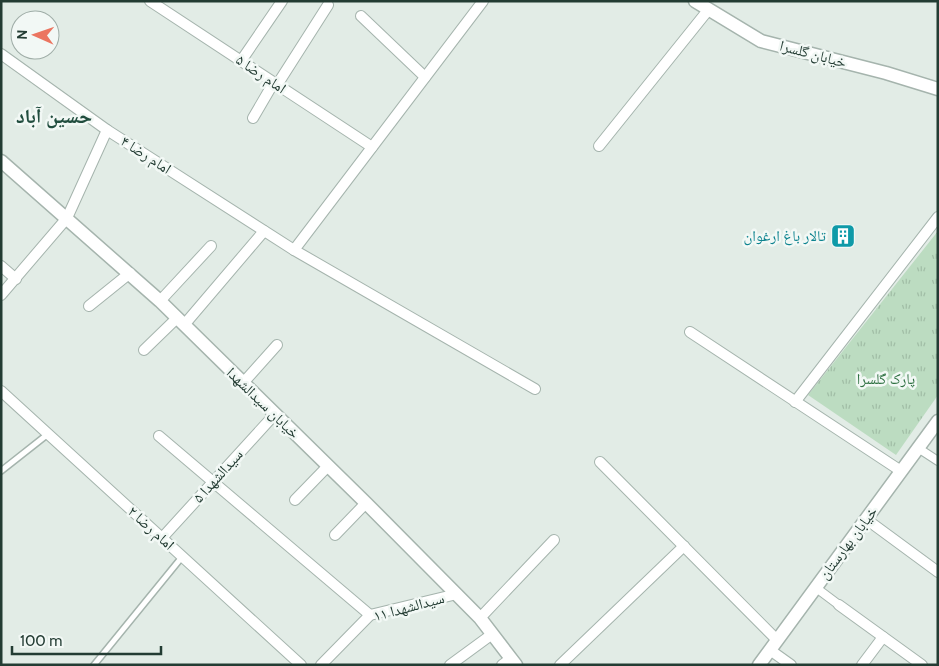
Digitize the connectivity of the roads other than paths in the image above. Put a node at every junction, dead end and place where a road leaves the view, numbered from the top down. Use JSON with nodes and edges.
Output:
{"nodes":[{"id":1,"x":150,"y":1,"type":"edge"},
{"id":2,"x":282,"y":1,"type":"edge"},
{"id":3,"x":482,"y":1,"type":"edge"},
{"id":4,"x":696,"y":1,"type":"edge"},
{"id":5,"x":328,"y":5,"type":"dead end"},
{"id":6,"x":709,"y":9,"type":"junction"},
{"id":7,"x":361,"y":16,"type":"dead end"},
{"id":8,"x":1,"y":54,"type":"edge"},
{"id":9,"x":241,"y":61,"type":"junction"},
{"id":10,"x":425,"y":77,"type":"junction"},
{"id":11,"x":275,"y":84,"type":"junction"},
{"id":12,"x":938,"y":89,"type":"edge"},
{"id":13,"x":253,"y":118,"type":"dead end"},
{"id":14,"x":106,"y":130,"type":"junction"},
{"id":15,"x":599,"y":146,"type":"dead end"},
{"id":16,"x":372,"y":147,"type":"junction"},
{"id":17,"x":1,"y":161,"type":"edge"},
{"id":18,"x":938,"y":217,"type":"edge"},
{"id":19,"x":67,"y":218,"type":"junction"},
{"id":20,"x":264,"y":230,"type":"junction"},
{"id":21,"x":211,"y":246,"type":"dead end"},
{"id":22,"x":294,"y":250,"type":"junction"},
{"id":23,"x":1,"y":266,"type":"edge"},
{"id":24,"x":130,"y":273,"type":"junction"},
{"id":25,"x":16,"y":279,"type":"junction"},
{"id":26,"x":1,"y":295,"type":"edge"},
{"id":27,"x":160,"y":301,"type":"junction"},
{"id":28,"x":89,"y":306,"type":"dead end"},
{"id":29,"x":181,"y":321,"type":"junction"},
{"id":30,"x":690,"y":332,"type":"dead end"},
{"id":31,"x":277,"y":345,"type":"dead end"},
{"id":32,"x":144,"y":350,"type":"dead end"},
{"id":33,"x":242,"y":382,"type":"junction"},
{"id":34,"x":535,"y":389,"type":"dead end"},
{"id":35,"x":1,"y":391,"type":"edge"},
{"id":36,"x":795,"y":402,"type":"junction"},
{"id":37,"x":274,"y":414,"type":"junction"},
{"id":38,"x":938,"y":421,"type":"edge"},
{"id":39,"x":48,"y":434,"type":"junction"},
{"id":40,"x":159,"y":436,"type":"dead end"},
{"id":41,"x":918,"y":448,"type":"junction"},
{"id":42,"x":938,"y":461,"type":"edge"},
{"id":43,"x":600,"y":462,"type":"dead end"},
{"id":44,"x":328,"y":466,"type":"junction"},
{"id":45,"x":1,"y":471,"type":"edge"},
{"id":46,"x":901,"y":471,"type":"junction"},
{"id":47,"x":214,"y":481,"type":"junction"},
{"id":48,"x":294,"y":500,"type":"dead end"},
{"id":49,"x":366,"y":503,"type":"junction"},
{"id":50,"x":866,"y":519,"type":"junction"},
{"id":51,"x":335,"y":535,"type":"dead end"},
{"id":52,"x":162,"y":538,"type":"junction"},
{"id":53,"x":554,"y":540,"type":"dead end"},
{"id":54,"x":684,"y":546,"type":"junction"},
{"id":55,"x":183,"y":557,"type":"junction"},
{"id":56,"x":936,"y":567,"type":"edge"},
{"id":57,"x":815,"y":587,"type":"junction"},
{"id":58,"x":457,"y":594,"type":"junction"},
{"id":59,"x":839,"y":605,"type":"joint"},
{"id":60,"x":370,"y":615,"type":"junction"},
{"id":61,"x":480,"y":618,"type":"junction"},
{"id":62,"x":491,"y":634,"type":"junction"},
{"id":63,"x":883,"y":636,"type":"junction"},
{"id":64,"x":773,"y":645,"type":"junction"},
{"id":65,"x":510,"y":663,"type":"edge"},
{"id":66,"x":94,"y":665,"type":"edge"},
{"id":67,"x":301,"y":665,"type":"edge"},
{"id":68,"x":321,"y":665,"type":"edge"},
{"id":69,"x":450,"y":665,"type":"edge"},
{"id":70,"x":560,"y":665,"type":"edge"},
{"id":71,"x":759,"y":665,"type":"edge"},
{"id":72,"x":790,"y":665,"type":"edge"},
{"id":73,"x":862,"y":665,"type":"edge"},
{"id":74,"x":922,"y":665,"type":"edge"}],
"edges":[{"from":1,"to":9,"type":"street","name":"امام رضا ۵"},
{"from":2,"to":9,"type":"street"},
{"from":3,"to":10,"type":"street"},
{"from":4,"to":6,"type":"street","name":"خیابان گلسرا"},
{"from":5,"to":11,"type":"street"},
{"from":6,"to":12,"type":"street","name":"خیابان گلسرا"},
{"from":6,"to":15,"type":"street"},
{"from":7,"to":10,"type":"street"},
{"from":8,"to":14,"type":"street","name":"امام رضا ۴"},
{"from":9,"to":11,"type":"street","name":"امام رضا ۵"},
{"from":10,"to":16,"type":"street"},
{"from":11,"to":13,"type":"street"},
{"from":11,"to":16,"type":"street","name":"امام رضا ۵"},
{"from":14,"to":19,"type":"street"},
{"from":14,"to":20,"type":"street","name":"امام رضا ۴"},
{"from":16,"to":22,"type":"street"},
{"from":17,"to":19,"type":"street","name":"خیابان سیدالشهدا"},
{"from":18,"to":36,"type":"street"},
{"from":19,"to":24,"type":"street","name":"خیابان سیدالشهدا"},
{"from":19,"to":25,"type":"street"},
{"from":20,"to":22,"type":"street","name":"امام رضا ۴"},
{"from":20,"to":29,"type":"street"},
{"from":21,"to":27,"type":"street"},
{"from":22,"to":34,"type":"street","name":"امام رضا ۴"},
{"from":23,"to":25,"type":"street"},
{"from":24,"to":27,"type":"street","name":"خیابان سیدالشهدا"},
{"from":24,"to":28,"type":"street"},
{"from":25,"to":26,"type":"street"},
{"from":27,"to":29,"type":"street","name":"خیابان سیدالشهدا"},
{"from":29,"to":32,"type":"street"},
{"from":29,"to":33,"type":"street","name":"خیابان سیدالشهدا"},
{"from":30,"to":36,"type":"street"},
{"from":31,"to":33,"type":"street"},
{"from":33,"to":37,"type":"street","name":"خیابان سیدالشهدا"},
{"from":35,"to":39,"type":"street","name":"امام رضا ۲"},
{"from":36,"to":46,"type":"street"},
{"from":37,"to":44,"type":"street","name":"خیابان سیدالشهدا"},
{"from":37,"to":47,"type":"street","name":"سیدالشهدا ۵"},
{"from":38,"to":41,"type":"street","name":"خیابان بهارستان"},
{"from":39,"to":45,"type":"lane"},
{"from":39,"to":52,"type":"street","name":"امام رضا ۲"},
{"from":40,"to":47,"type":"street"},
{"from":41,"to":42,"type":"street"},
{"from":41,"to":46,"type":"street","name":"خیابان بهارستان"},
{"from":43,"to":54,"type":"street"},
{"from":44,"to":48,"type":"street"},
{"from":44,"to":49,"type":"street","name":"خیابان سیدالشهدا"},
{"from":46,"to":50,"type":"street","name":"خیابان بهارستان"},
{"from":47,"to":52,"type":"street","name":"سیدالشهدا ۵"},
{"from":47,"to":60,"type":"street"},
{"from":49,"to":51,"type":"street"},
{"from":49,"to":58,"type":"street","name":"خیابان سیدالشهدا"},
{"from":50,"to":56,"type":"street"},
{"from":50,"to":57,"type":"street","name":"خیابان بهارستان"},
{"from":52,"to":55,"type":"street","name":"امام رضا ۲"},
{"from":53,"to":61,"type":"street"},
{"from":54,"to":64,"type":"street"},
{"from":54,"to":70,"type":"street"},
{"from":55,"to":66,"type":"lane"},
{"from":55,"to":67,"type":"street","name":"امام رضا ۲"},
{"from":57,"to":59,"type":"street"},
{"from":57,"to":64,"type":"street","name":"خیابان بهارستان"},
{"from":58,"to":60,"type":"street","name":"سیدالشهدا ۱۱"},
{"from":58,"to":61,"type":"street","name":"خیابان سیدالشهدا"},
{"from":59,"to":63,"type":"street"},
{"from":60,"to":68,"type":"street","name":"سیدالشهدا ۱۱"},
{"from":61,"to":62,"type":"street","name":"خیابان سیدالشهدا"},
{"from":62,"to":65,"type":"street","name":"خیابان سیدالشهدا"},
{"from":62,"to":69,"type":"street"},
{"from":63,"to":73,"type":"street"},
{"from":63,"to":74,"type":"street"},
{"from":64,"to":71,"type":"street","name":"خیابان بهارستان"},
{"from":64,"to":72,"type":"street"}]}
